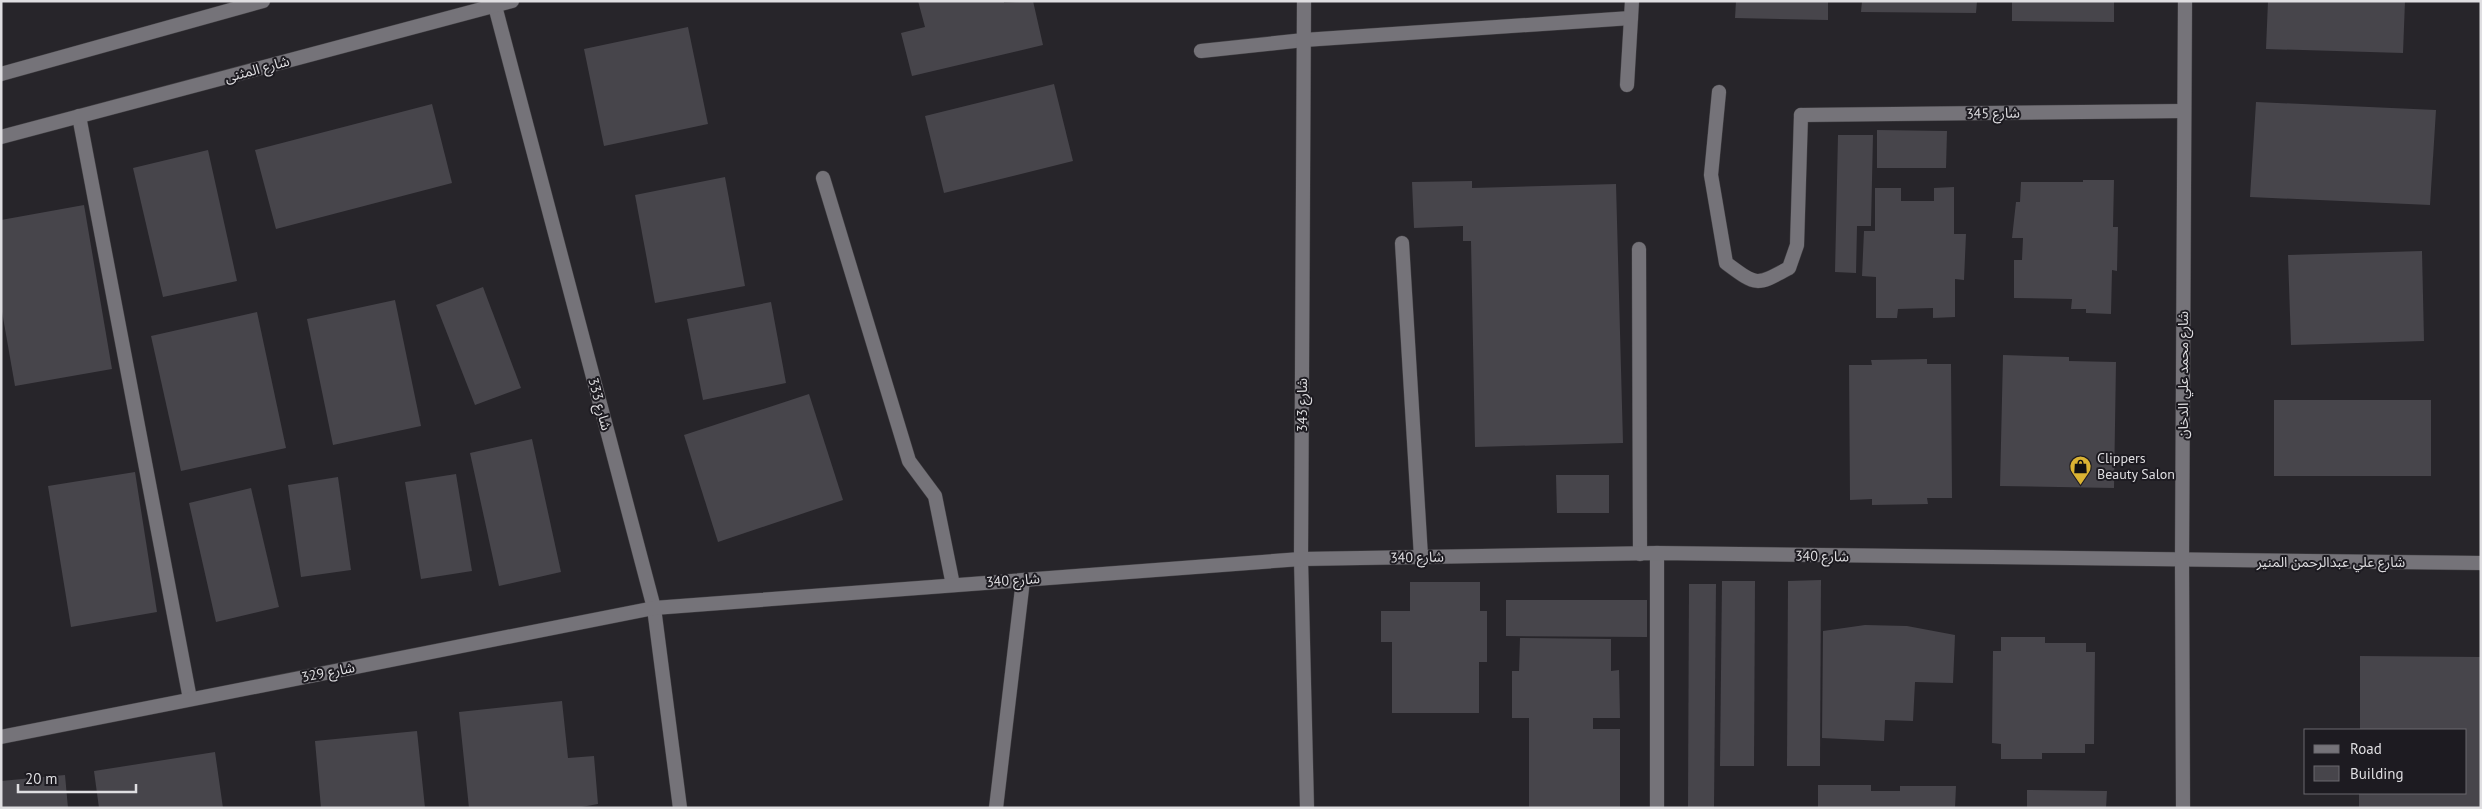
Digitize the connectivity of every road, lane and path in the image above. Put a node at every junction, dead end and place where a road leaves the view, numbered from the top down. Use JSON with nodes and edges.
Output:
{"nodes":[{"id":1,"x":263,"y":1,"type":"edge"},
{"id":2,"x":512,"y":1,"type":"edge"},
{"id":3,"x":1304,"y":1,"type":"edge"},
{"id":4,"x":1632,"y":1,"type":"edge"},
{"id":5,"x":2185,"y":1,"type":"edge"},
{"id":6,"x":495,"y":6,"type":"junction"},
{"id":7,"x":1631,"y":18,"type":"junction"},
{"id":8,"x":1304,"y":40,"type":"junction"},
{"id":9,"x":1202,"y":51,"type":"dead end"},
{"id":10,"x":1,"y":74,"type":"edge"},
{"id":11,"x":1627,"y":85,"type":"dead end"},
{"id":12,"x":1719,"y":92,"type":"dead end"},
{"id":13,"x":2184,"y":111,"type":"junction"},
{"id":14,"x":79,"y":116,"type":"junction"},
{"id":15,"x":1,"y":137,"type":"edge"},
{"id":16,"x":823,"y":178,"type":"dead end"},
{"id":17,"x":1402,"y":244,"type":"dead end"},
{"id":18,"x":1639,"y":249,"type":"dead end"},
{"id":19,"x":1640,"y":554,"type":"junction"},
{"id":20,"x":1657,"y":554,"type":"junction"},
{"id":21,"x":1421,"y":557,"type":"junction"},
{"id":22,"x":1301,"y":559,"type":"junction"},
{"id":23,"x":2182,"y":561,"type":"junction"},
{"id":24,"x":2481,"y":563,"type":"edge"},
{"id":25,"x":1023,"y":580,"type":"junction"},
{"id":26,"x":953,"y":585,"type":"junction"},
{"id":27,"x":654,"y":608,"type":"junction"},
{"id":28,"x":190,"y":700,"type":"junction"},
{"id":29,"x":1,"y":738,"type":"edge"},
{"id":30,"x":680,"y":808,"type":"edge"},
{"id":31,"x":996,"y":808,"type":"edge"},
{"id":32,"x":1307,"y":808,"type":"edge"},
{"id":33,"x":1657,"y":808,"type":"edge"},
{"id":34,"x":2183,"y":808,"type":"edge"}],
"edges":[{"from":1,"to":10,"type":"street"},
{"from":2,"to":6,"type":"street","name":"شارع المثنى"},
{"from":3,"to":8,"type":"street","name":"شارع 343"},
{"from":4,"to":7,"type":"street"},
{"from":5,"to":13,"type":"street","name":"شارع محمد علي الدخان"},
{"from":6,"to":14,"type":"street","name":"شارع المثنى"},
{"from":6,"to":27,"type":"street","name":"شارع 333"},
{"from":7,"to":8,"type":"street"},
{"from":7,"to":11,"type":"street"},
{"from":8,"to":9,"type":"street"},
{"from":8,"to":22,"type":"street","name":"شارع 343"},
{"from":12,"to":13,"type":"street","name":"شارع 345"},
{"from":13,"to":23,"type":"street","name":"شارع محمد علي الدخان"},
{"from":14,"to":15,"type":"street","name":"شارع المثنى"},
{"from":14,"to":28,"type":"street"},
{"from":16,"to":26,"type":"street"},
{"from":17,"to":21,"type":"street"},
{"from":18,"to":19,"type":"street"},
{"from":19,"to":20,"type":"street","name":"شارع 340"},
{"from":19,"to":21,"type":"street","name":"شارع 340"},
{"from":20,"to":23,"type":"street","name":"شارع 340"},
{"from":20,"to":33,"type":"street"},
{"from":21,"to":22,"type":"street","name":"شارع 340"},
{"from":22,"to":25,"type":"street","name":"شارع 340"},
{"from":22,"to":32,"type":"street","name":"شارع 343"},
{"from":23,"to":24,"type":"street","name":"شارع علي عبدالرحمن المنير"},
{"from":23,"to":34,"type":"street","name":"شارع محمد علي الدخان"},
{"from":25,"to":26,"type":"street","name":"شارع 340"},
{"from":25,"to":31,"type":"street"},
{"from":26,"to":27,"type":"street","name":"شارع 340"},
{"from":27,"to":28,"type":"street","name":"شارع 329"},
{"from":27,"to":30,"type":"street","name":"شارع 333"},
{"from":28,"to":29,"type":"street","name":"شارع 329"}]}
